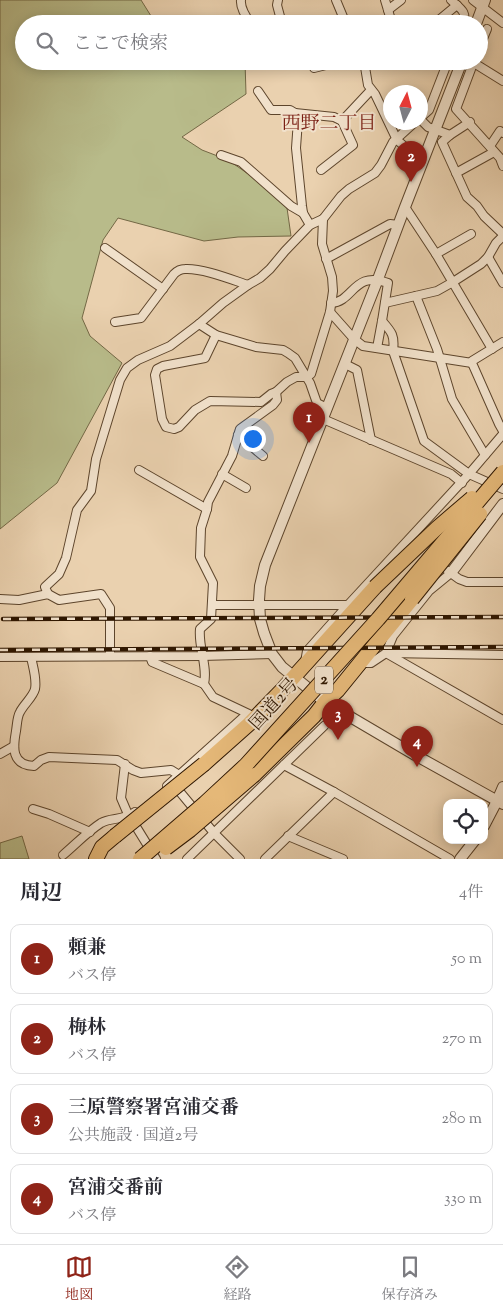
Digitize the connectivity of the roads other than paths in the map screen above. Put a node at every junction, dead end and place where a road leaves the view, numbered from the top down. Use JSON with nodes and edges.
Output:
{"nodes":[{"id":1,"x":241,"y":0,"type":"edge"},
{"id":2,"x":278,"y":0,"type":"edge"},
{"id":3,"x":336,"y":0,"type":"edge"},
{"id":4,"x":385,"y":0,"type":"edge"},
{"id":5,"x":401,"y":0,"type":"edge"},
{"id":6,"x":473,"y":0,"type":"edge"},
{"id":7,"x":454,"y":3,"type":"edge"},
{"id":8,"x":483,"y":4,"type":"edge"},
{"id":9,"x":388,"y":10,"type":"junction"},
{"id":10,"x":245,"y":15,"type":"edge"},
{"id":11,"x":279,"y":15,"type":"edge"},
{"id":12,"x":342,"y":15,"type":"edge"},
{"id":13,"x":389,"y":15,"type":"edge"},
{"id":14,"x":443,"y":15,"type":"edge"},
{"id":15,"x":464,"y":15,"type":"edge"},
{"id":16,"x":503,"y":23,"type":"edge"},
{"id":17,"x":366,"y":70,"type":"edge"},
{"id":18,"x":445,"y":70,"type":"edge"},
{"id":19,"x":459,"y":70,"type":"edge"},
{"id":20,"x":471,"y":70,"type":"edge"},
{"id":21,"x":486,"y":70,"type":"edge"},
{"id":22,"x":503,"y":81,"type":"edge"},
{"id":23,"x":371,"y":90,"type":"junction"},
{"id":24,"x":258,"y":91,"type":"dead end"},
{"id":25,"x":428,"y":111,"type":"edge"},
{"id":26,"x":295,"y":113,"type":"junction"},
{"id":27,"x":342,"y":121,"type":"junction"},
{"id":28,"x":470,"y":122,"type":"junction"},
{"id":29,"x":428,"y":127,"type":"edge"},
{"id":30,"x":408,"y":130,"type":"edge"},
{"id":31,"x":436,"y":130,"type":"junction"},
{"id":32,"x":503,"y":133,"type":"edge"},
{"id":33,"x":450,"y":135,"type":"junction"},
{"id":34,"x":397,"y":140,"type":"junction"},
{"id":35,"x":492,"y":149,"type":"junction"},
{"id":36,"x":221,"y":155,"type":"dead end"},
{"id":37,"x":423,"y":162,"type":"junction"},
{"id":38,"x":503,"y":166,"type":"edge"},
{"id":39,"x":321,"y":170,"type":"dead end"},
{"id":40,"x":456,"y":172,"type":"junction"},
{"id":41,"x":405,"y":207,"type":"junction"},
{"id":42,"x":303,"y":213,"type":"junction"},
{"id":43,"x":323,"y":219,"type":"junction"},
{"id":44,"x":310,"y":225,"type":"junction"},
{"id":45,"x":398,"y":225,"type":"junction"},
{"id":46,"x":470,"y":234,"type":"dead end"},
{"id":47,"x":503,"y":235,"type":"edge"},
{"id":48,"x":105,"y":248,"type":"dead end"},
{"id":49,"x":436,"y":254,"type":"junction"},
{"id":50,"x":488,"y":257,"type":"junction"},
{"id":51,"x":326,"y":259,"type":"junction"},
{"id":52,"x":378,"y":279,"type":"junction"},
{"id":53,"x":453,"y":282,"type":"junction"},
{"id":54,"x":503,"y":283,"type":"edge"},
{"id":55,"x":248,"y":285,"type":"junction"},
{"id":56,"x":163,"y":289,"type":"junction"},
{"id":57,"x":416,"y":296,"type":"junction"},
{"id":58,"x":332,"y":303,"type":"junction"},
{"id":59,"x":385,"y":303,"type":"junction"},
{"id":60,"x":330,"y":312,"type":"junction"},
{"id":61,"x":382,"y":321,"type":"junction"},
{"id":62,"x":115,"y":322,"type":"dead end"},
{"id":63,"x":199,"y":324,"type":"junction"},
{"id":64,"x":216,"y":335,"type":"junction"},
{"id":65,"x":354,"y":339,"type":"junction"},
{"id":66,"x":503,"y":342,"type":"edge"},
{"id":67,"x":376,"y":348,"type":"junction"},
{"id":68,"x":492,"y":349,"type":"junction"},
{"id":69,"x":393,"y":351,"type":"junction"},
{"id":70,"x":439,"y":358,"type":"junction"},
{"id":71,"x":472,"y":363,"type":"junction"},
{"id":72,"x":345,"y":364,"type":"junction"},
{"id":73,"x":306,"y":377,"type":"junction"},
{"id":74,"x":276,"y":392,"type":"junction"},
{"id":75,"x":327,"y":408,"type":"junction"},
{"id":76,"x":323,"y":419,"type":"junction"},
{"id":77,"x":503,"y":432,"type":"edge"},
{"id":78,"x":238,"y":435,"type":"junction"},
{"id":79,"x":371,"y":440,"type":"junction"},
{"id":80,"x":485,"y":454,"type":"junction"},
{"id":81,"x":263,"y":456,"type":"dead end"},
{"id":82,"x":139,"y":470,"type":"dead end"},
{"id":83,"x":503,"y":472,"type":"edge"},
{"id":84,"x":222,"y":474,"type":"junction"},
{"id":85,"x":469,"y":474,"type":"junction"},
{"id":86,"x":462,"y":483,"type":"junction"},
{"id":87,"x":499,"y":486,"type":"edge"},
{"id":88,"x":246,"y":488,"type":"dead end"},
{"id":89,"x":503,"y":504,"type":"edge"},
{"id":90,"x":207,"y":509,"type":"junction"},
{"id":91,"x":411,"y":537,"type":"junction"},
{"id":92,"x":451,"y":573,"type":"junction"},
{"id":93,"x":503,"y":582,"type":"edge"},
{"id":94,"x":48,"y":594,"type":"junction"},
{"id":95,"x":0,"y":600,"type":"edge"},
{"id":96,"x":212,"y":605,"type":"junction"},
{"id":97,"x":260,"y":605,"type":"junction"},
{"id":98,"x":348,"y":605,"type":"junction"},
{"id":99,"x":386,"y":653,"type":"junction"},
{"id":100,"x":272,"y":654,"type":"junction"},
{"id":101,"x":503,"y":655,"type":"edge"},
{"id":102,"x":110,"y":656,"type":"junction"},
{"id":103,"x":150,"y":656,"type":"junction"},
{"id":104,"x":202,"y":656,"type":"junction"},
{"id":105,"x":0,"y":657,"type":"edge"},
{"id":106,"x":30,"y":657,"type":"junction"},
{"id":107,"x":401,"y":657,"type":"junction"},
{"id":108,"x":360,"y":663,"type":"junction"},
{"id":109,"x":298,"y":672,"type":"junction"},
{"id":110,"x":204,"y":684,"type":"junction"},
{"id":111,"x":325,"y":702,"type":"junction"},
{"id":112,"x":252,"y":715,"type":"junction"},
{"id":113,"x":503,"y":720,"type":"edge"},
{"id":114,"x":324,"y":726,"type":"dead end"},
{"id":115,"x":303,"y":727,"type":"junction"},
{"id":116,"x":14,"y":746,"type":"junction"},
{"id":117,"x":301,"y":748,"type":"junction"},
{"id":118,"x":0,"y":754,"type":"edge"},
{"id":119,"x":125,"y":764,"type":"junction"},
{"id":120,"x":284,"y":765,"type":"junction"},
{"id":121,"x":179,"y":774,"type":"junction"},
{"id":122,"x":171,"y":782,"type":"junction"},
{"id":123,"x":503,"y":787,"type":"edge"},
{"id":124,"x":334,"y":792,"type":"junction"},
{"id":125,"x":500,"y":802,"type":"edge"},
{"id":126,"x":33,"y":809,"type":"dead end"},
{"id":127,"x":129,"y":816,"type":"junction"},
{"id":128,"x":488,"y":820,"type":"edge"},
{"id":129,"x":90,"y":832,"type":"junction"},
{"id":130,"x":214,"y":833,"type":"junction"},
{"id":131,"x":288,"y":836,"type":"junction"},
{"id":132,"x":471,"y":844,"type":"edge"},
{"id":133,"x":63,"y":855,"type":"dead end"},
{"id":134,"x":96,"y":859,"type":"edge"},
{"id":135,"x":140,"y":859,"type":"edge"},
{"id":136,"x":151,"y":859,"type":"edge"},
{"id":137,"x":156,"y":859,"type":"edge"},
{"id":138,"x":187,"y":859,"type":"edge"},
{"id":139,"x":240,"y":859,"type":"edge"},
{"id":140,"x":265,"y":859,"type":"edge"},
{"id":141,"x":343,"y":859,"type":"edge"},
{"id":142,"x":450,"y":859,"type":"edge"},
{"id":143,"x":460,"y":859,"type":"edge"}],
"edges":[{"from":1,"to":10,"type":"street"},
{"from":2,"to":11,"type":"street"},
{"from":3,"to":12,"type":"street"},
{"from":4,"to":9,"type":"street"},
{"from":5,"to":9,"type":"street"},
{"from":6,"to":8,"type":"street"},
{"from":7,"to":14,"type":"street"},
{"from":7,"to":15,"type":"street"},
{"from":8,"to":16,"type":"street"},
{"from":9,"to":13,"type":"street"},
{"from":17,"to":23,"type":"street"},
{"from":18,"to":25,"type":"street"},
{"from":19,"to":31,"type":"street"},
{"from":20,"to":28,"type":"street"},
{"from":21,"to":22,"type":"street"},
{"from":23,"to":27,"type":"street"},
{"from":23,"to":34,"type":"street"},
{"from":24,"to":26,"type":"street"},
{"from":26,"to":27,"type":"street"},
{"from":26,"to":42,"type":"street"},
{"from":27,"to":39,"type":"street"},
{"from":28,"to":33,"type":"street"},
{"from":28,"to":35,"type":"street"},
{"from":29,"to":31,"type":"street"},
{"from":30,"to":34,"type":"street"},
{"from":31,"to":33,"type":"street"},
{"from":31,"to":37,"type":"street"},
{"from":32,"to":35,"type":"street"},
{"from":33,"to":40,"type":"street"},
{"from":34,"to":37,"type":"street"},
{"from":34,"to":43,"type":"street"},
{"from":35,"to":38,"type":"street"},
{"from":35,"to":40,"type":"street"},
{"from":36,"to":42,"type":"street"},
{"from":37,"to":41,"type":"street"},
{"from":40,"to":47,"type":"street"},
{"from":41,"to":45,"type":"street"},
{"from":41,"to":49,"type":"street"},
{"from":42,"to":44,"type":"street"},
{"from":43,"to":44,"type":"street"},
{"from":43,"to":51,"type":"street"},
{"from":44,"to":55,"type":"street"},
{"from":45,"to":51,"type":"street"},
{"from":45,"to":52,"type":"street"},
{"from":46,"to":49,"type":"street"},
{"from":47,"to":50,"type":"street"},
{"from":48,"to":56,"type":"street"},
{"from":49,"to":53,"type":"street"},
{"from":50,"to":53,"type":"street"},
{"from":50,"to":54,"type":"street"},
{"from":51,"to":58,"type":"street"},
{"from":52,"to":58,"type":"street"},
{"from":52,"to":59,"type":"street"},
{"from":52,"to":65,"type":"street"},
{"from":53,"to":57,"type":"street"},
{"from":53,"to":68,"type":"street"},
{"from":55,"to":56,"type":"street"},
{"from":55,"to":63,"type":"street"},
{"from":56,"to":62,"type":"street"},
{"from":57,"to":59,"type":"street"},
{"from":57,"to":70,"type":"street"},
{"from":58,"to":60,"type":"street"},
{"from":59,"to":61,"type":"street"},
{"from":60,"to":65,"type":"street"},
{"from":60,"to":73,"type":"street"},
{"from":61,"to":67,"type":"street"},
{"from":61,"to":69,"type":"street"},
{"from":63,"to":64,"type":"street"},
{"from":63,"to":94,"type":"street"},
{"from":64,"to":73,"type":"street"},
{"from":64,"to":74,"type":"street"},
{"from":65,"to":67,"type":"street"},
{"from":65,"to":72,"type":"street"},
{"from":66,"to":68,"type":"street"},
{"from":67,"to":69,"type":"street"},
{"from":68,"to":71,"type":"street"},
{"from":69,"to":70,"type":"street"},
{"from":69,"to":85,"type":"street"},
{"from":70,"to":71,"type":"street"},
{"from":70,"to":80,"type":"street"},
{"from":71,"to":77,"type":"street"},
{"from":72,"to":75,"type":"street"},
{"from":72,"to":79,"type":"street"},
{"from":73,"to":74,"type":"street"},
{"from":73,"to":75,"type":"street"},
{"from":74,"to":78,"type":"street"},
{"from":75,"to":76,"type":"street"},
{"from":76,"to":79,"type":"street"},
{"from":76,"to":97,"type":"street"},
{"from":77,"to":80,"type":"street"},
{"from":78,"to":81,"type":"street"},
{"from":78,"to":84,"type":"street"},
{"from":79,"to":86,"type":"street"},
{"from":80,"to":85,"type":"street"},
{"from":82,"to":90,"type":"street"},
{"from":83,"to":87,"type":"highway","name":"国道2号","number":"2","bridge":true},
{"from":84,"to":88,"type":"street"},
{"from":84,"to":90,"type":"street"},
{"from":85,"to":86,"type":"street"},
{"from":85,"to":87,"type":"street"},
{"from":86,"to":91,"type":"street"},
{"from":87,"to":108,"type":"highway","bridge":true},
{"from":87,"to":109,"type":"highway","bridge":true},
{"from":87,"to":135,"type":"highway","name":"国道2号","number":"2","bridge":true},
{"from":89,"to":92,"type":"street"},
{"from":90,"to":96,"type":"street"},
{"from":91,"to":92,"type":"street"},
{"from":91,"to":98,"type":"street"},
{"from":92,"to":93,"type":"street"},
{"from":92,"to":99,"type":"street"},
{"from":94,"to":95,"type":"street"},
{"from":94,"to":102,"type":"street"},
{"from":96,"to":97,"type":"street"},
{"from":96,"to":104,"type":"street"},
{"from":97,"to":98,"type":"street"},
{"from":97,"to":100,"type":"street"},
{"from":98,"to":109,"type":"street"},
{"from":99,"to":107,"type":"street"},
{"from":99,"to":108,"type":"street"},
{"from":100,"to":104,"type":"street"},
{"from":100,"to":109,"type":"street"},
{"from":101,"to":107,"type":"street"},
{"from":102,"to":103,"type":"street"},
{"from":102,"to":106,"type":"street"},
{"from":103,"to":104,"type":"street"},
{"from":103,"to":110,"type":"street"},
{"from":104,"to":110,"type":"street"},
{"from":105,"to":106,"type":"street"},
{"from":106,"to":116,"type":"street"},
{"from":107,"to":113,"type":"street"},
{"from":108,"to":111,"type":"highway"},
{"from":109,"to":111,"type":"street"},
{"from":109,"to":112,"type":"highway"},
{"from":110,"to":112,"type":"street"},
{"from":111,"to":115,"type":"highway"},
{"from":111,"to":125,"type":"street"},
{"from":112,"to":121,"type":"street"},
{"from":112,"to":134,"type":"highway","bridge":true},
{"from":114,"to":117,"type":"street"},
{"from":115,"to":117,"type":"street"},
{"from":115,"to":136,"type":"highway","bridge":true},
{"from":116,"to":118,"type":"street"},
{"from":116,"to":119,"type":"street"},
{"from":117,"to":120,"type":"street"},
{"from":119,"to":121,"type":"street"},
{"from":119,"to":127,"type":"street"},
{"from":120,"to":124,"type":"street"},
{"from":120,"to":130,"type":"street"},
{"from":121,"to":122,"type":"street"},
{"from":122,"to":127,"type":"street"},
{"from":122,"to":130,"type":"street"},
{"from":123,"to":125,"type":"street"},
{"from":124,"to":131,"type":"street"},
{"from":124,"to":142,"type":"street"},
{"from":125,"to":128,"type":"street"},
{"from":126,"to":129,"type":"street"},
{"from":127,"to":129,"type":"street"},
{"from":127,"to":137,"type":"street"},
{"from":129,"to":133,"type":"street"},
{"from":130,"to":138,"type":"street"},
{"from":130,"to":139,"type":"street"},
{"from":131,"to":140,"type":"street"},
{"from":131,"to":141,"type":"street"},
{"from":132,"to":143,"type":"street"}]}
